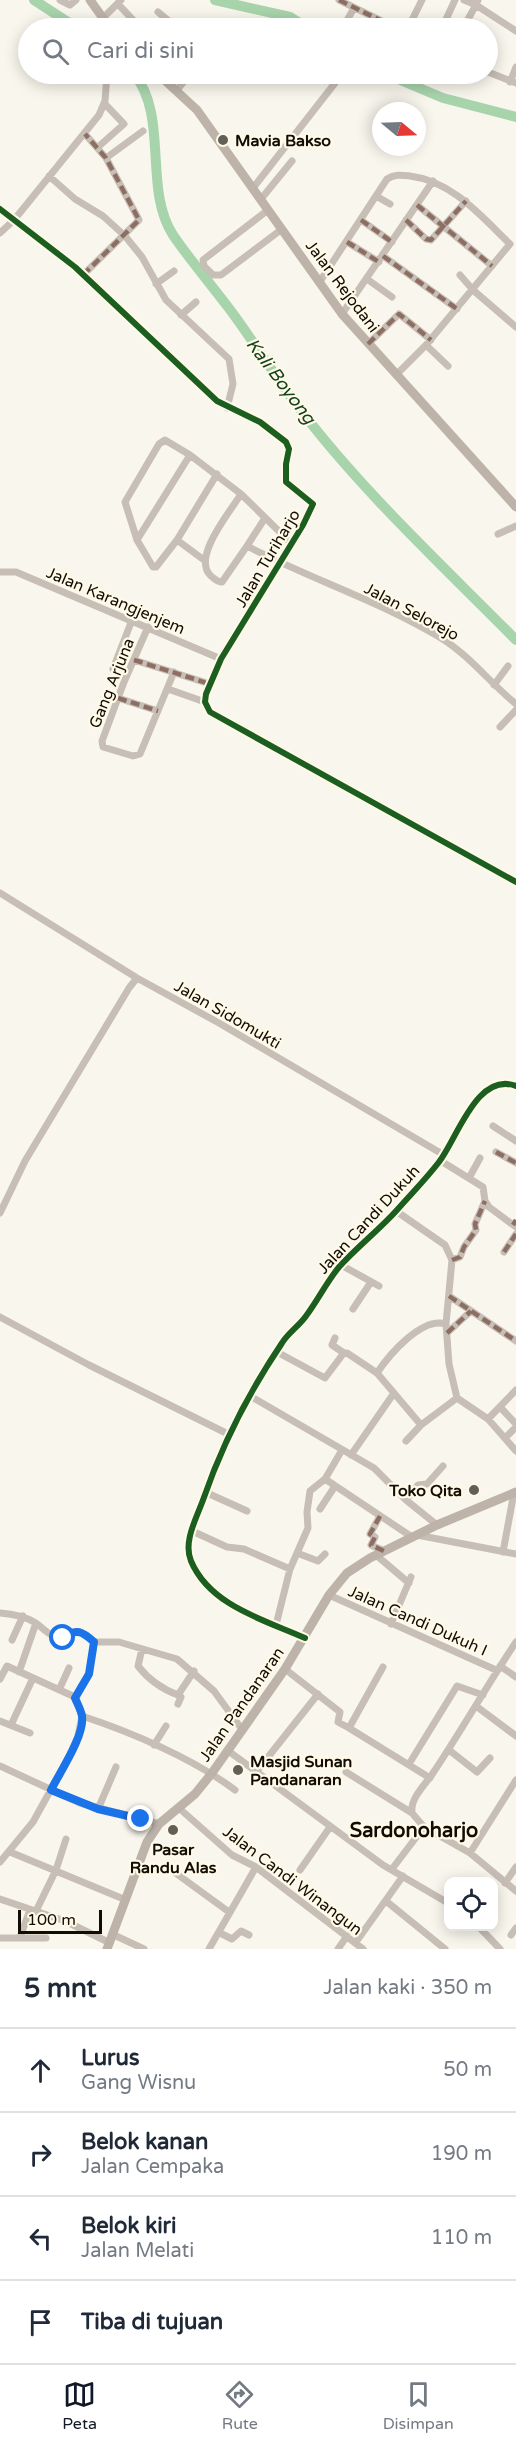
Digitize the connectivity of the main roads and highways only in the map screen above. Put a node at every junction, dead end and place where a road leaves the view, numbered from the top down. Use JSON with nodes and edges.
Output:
{"nodes":[{"id":1,"x":90,"y":0,"type":"edge"},
{"id":2,"x":101,"y":18,"type":"edge"},
{"id":3,"x":170,"y":84,"type":"edge"},
{"id":4,"x":516,"y":507,"type":"edge"},
{"id":5,"x":515,"y":1494,"type":"edge"},
{"id":6,"x":111,"y":1942,"type":"edge"}],
"edges":[{"from":1,"to":2,"type":"main road"},
{"from":3,"to":4,"type":"main road","name":"Jalan Rejodani"},
{"from":5,"to":6,"type":"main road","name":"Jalan Pandanaran"}]}
